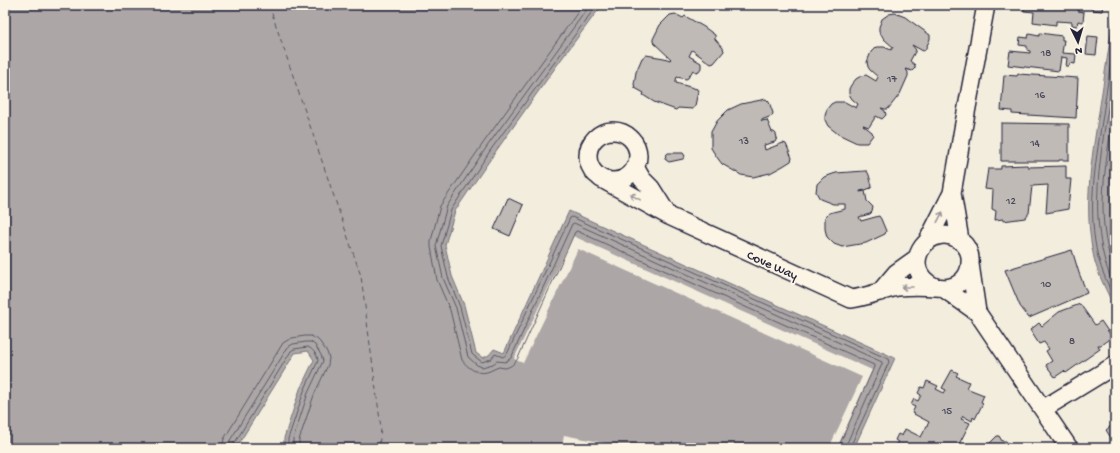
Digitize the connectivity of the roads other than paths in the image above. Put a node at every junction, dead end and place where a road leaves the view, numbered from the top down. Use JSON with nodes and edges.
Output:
{"nodes":[{"id":1,"x":986,"y":5,"type":"edge"},
{"id":2,"x":635,"y":167,"type":"junction"},
{"id":3,"x":600,"y":178,"type":"junction"},
{"id":4,"x":952,"y":193,"type":"junction"},
{"id":5,"x":669,"y":216,"type":"junction"},
{"id":6,"x":928,"y":240,"type":"junction"},
{"id":7,"x":960,"y":240,"type":"junction"},
{"id":8,"x":917,"y":258,"type":"junction"},
{"id":9,"x":970,"y":264,"type":"junction"},
{"id":10,"x":939,"y":288,"type":"junction"},
{"id":11,"x":880,"y":292,"type":"junction"},
{"id":12,"x":978,"y":312,"type":"junction"},
{"id":13,"x":1115,"y":365,"type":"edge"},
{"id":14,"x":1043,"y":409,"type":"junction"},
{"id":15,"x":1069,"y":448,"type":"edge"}],
"edges":[{"from":1,"to":4,"type":"street"},
{"from":2,"to":3,"type":"street"},
{"from":2,"to":3,"type":"street","name":"Cove Way"},
{"from":2,"to":5,"type":"street"},
{"from":5,"to":3,"type":"street","name":"Cove Way","one_way":true},
{"from":6,"to":4,"type":"street","one_way":true},
{"from":4,"to":7,"type":"street"},
{"from":5,"to":11,"type":"street","name":"Cove Way"},
{"from":6,"to":7,"type":"street"},
{"from":6,"to":8,"type":"street"},
{"from":7,"to":9,"type":"street"},
{"from":8,"to":10,"type":"street"},
{"from":8,"to":11,"type":"street"},
{"from":9,"to":10,"type":"street","name":"Cove Way"},
{"from":9,"to":12,"type":"street"},
{"from":10,"to":11,"type":"street","name":"Cove Way","one_way":true},
{"from":10,"to":12,"type":"street"},
{"from":12,"to":14,"type":"street"},
{"from":13,"to":14,"type":"street"},
{"from":14,"to":15,"type":"street"}]}
